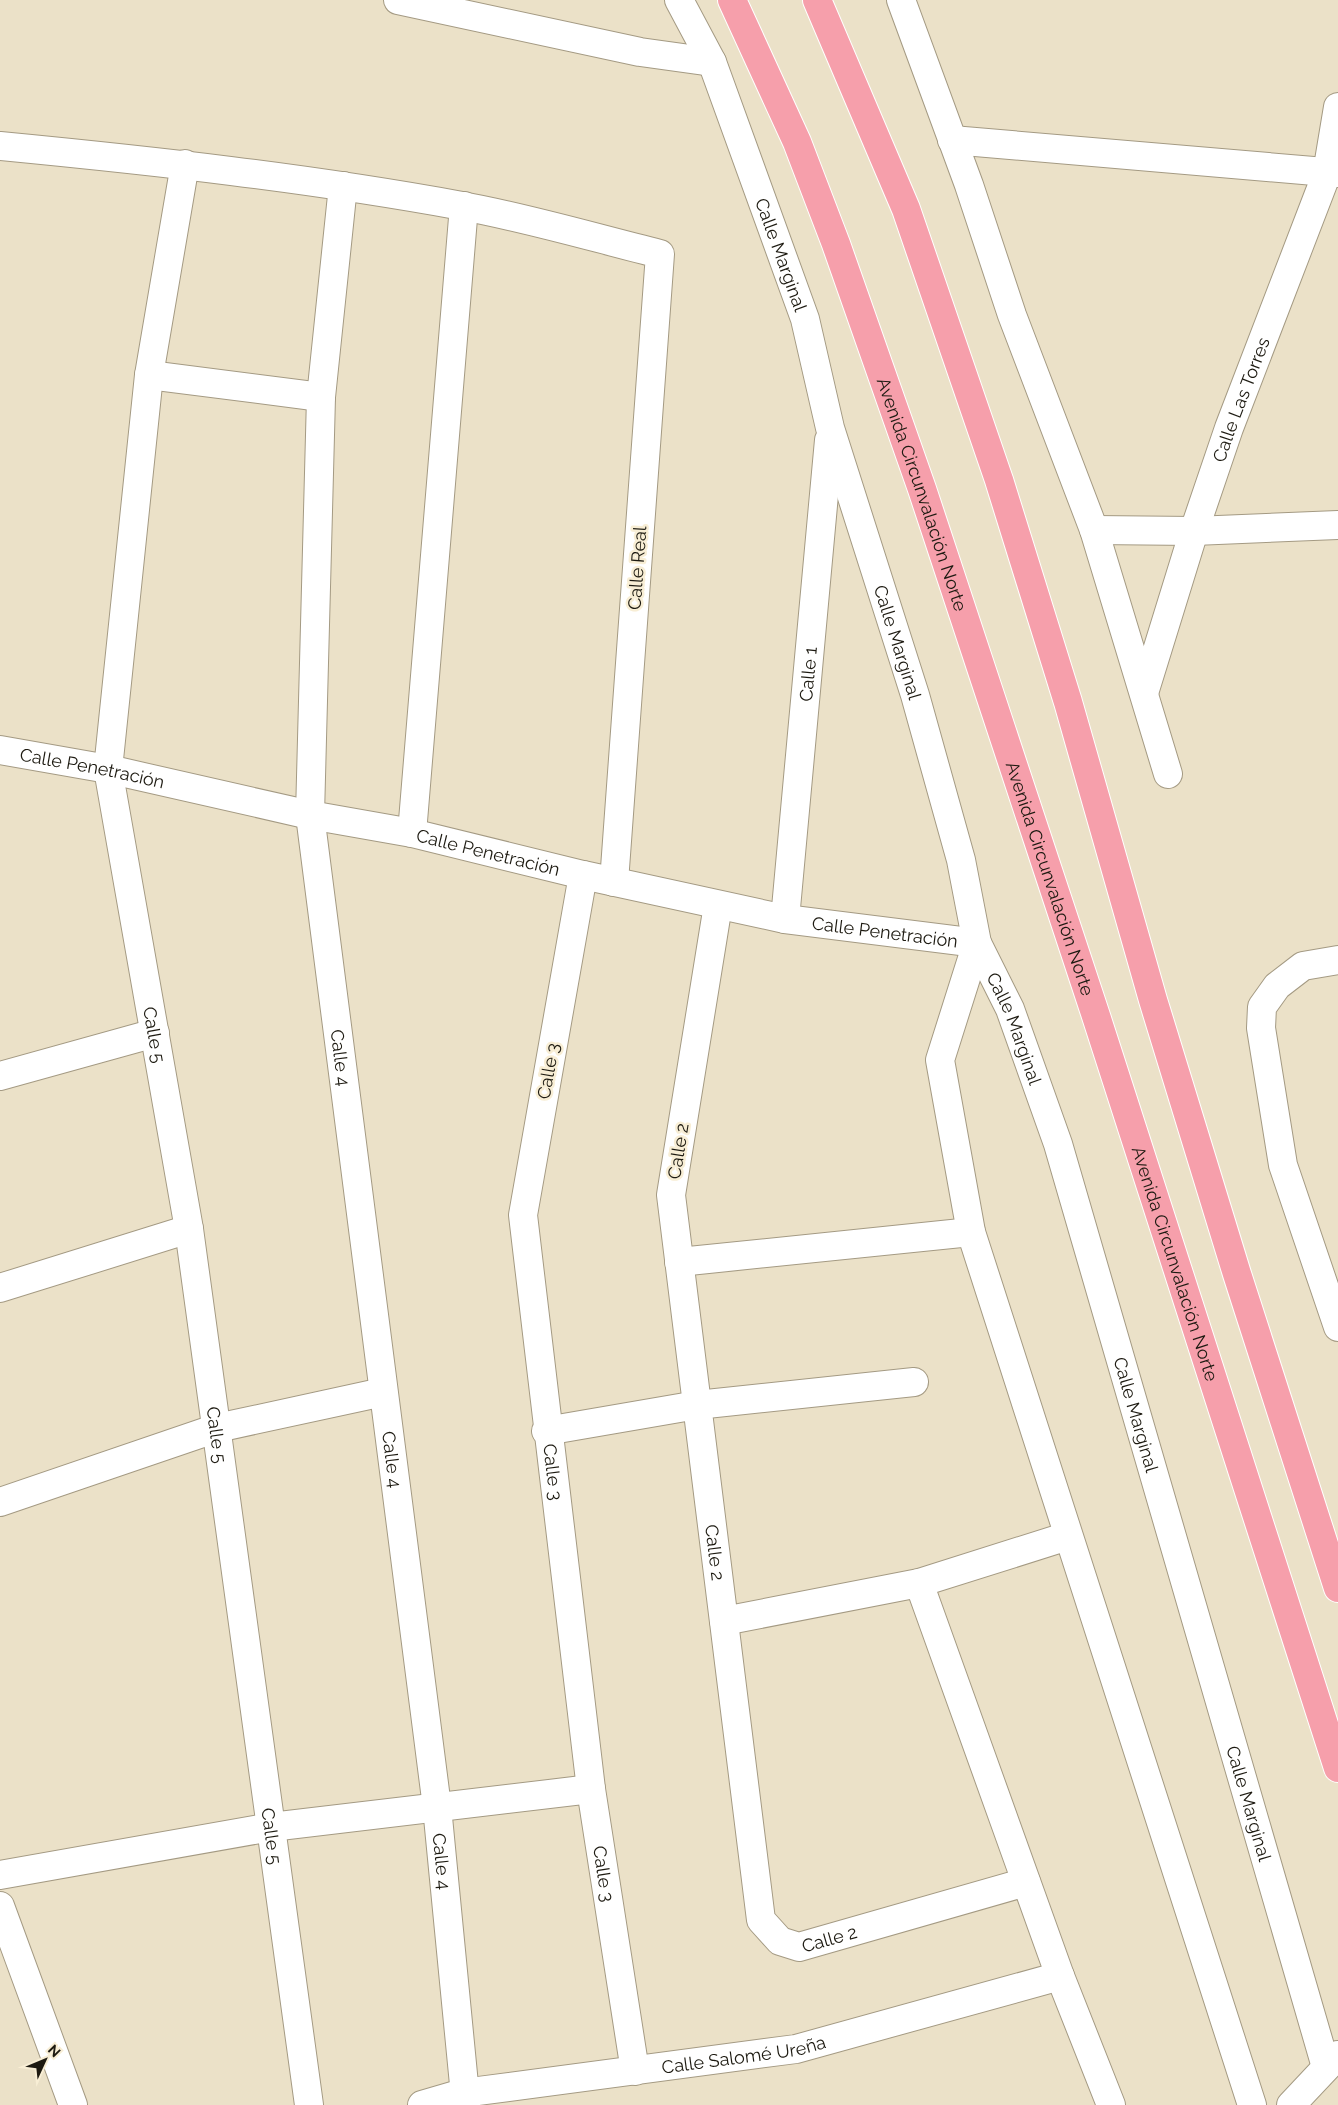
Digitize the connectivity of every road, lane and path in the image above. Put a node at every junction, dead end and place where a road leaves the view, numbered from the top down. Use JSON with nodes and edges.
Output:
{"nodes":[{"id":1,"x":398,"y":0,"type":"edge"},
{"id":2,"x":679,"y":0,"type":"edge"},
{"id":3,"x":732,"y":0,"type":"edge"},
{"id":4,"x":817,"y":0,"type":"edge"},
{"id":5,"x":901,"y":0,"type":"edge"},
{"id":6,"x":712,"y":62,"type":"junction"},
{"id":7,"x":1338,"y":108,"type":"edge"},
{"id":8,"x":952,"y":140,"type":"junction"},
{"id":9,"x":0,"y":146,"type":"edge"},
{"id":10,"x":185,"y":164,"type":"junction"},
{"id":11,"x":1333,"y":173,"type":"edge"},
{"id":12,"x":343,"y":186,"type":"junction"},
{"id":13,"x":464,"y":206,"type":"junction"},
{"id":14,"x":149,"y":375,"type":"junction"},
{"id":15,"x":321,"y":397,"type":"junction"},
{"id":16,"x":830,"y":428,"type":"junction"},
{"id":17,"x":1338,"y":525,"type":"edge"},
{"id":18,"x":1094,"y":530,"type":"junction"},
{"id":19,"x":1194,"y":531,"type":"junction"},
{"id":20,"x":1144,"y":693,"type":"junction"},
{"id":21,"x":0,"y":750,"type":"edge"},
{"id":22,"x":108,"y":768,"type":"junction"},
{"id":23,"x":1168,"y":774,"type":"dead end"},
{"id":24,"x":310,"y":815,"type":"junction"},
{"id":25,"x":412,"y":833,"type":"junction"},
{"id":26,"x":582,"y":875,"type":"junction"},
{"id":27,"x":614,"y":882,"type":"junction"},
{"id":28,"x":718,"y":905,"type":"junction"},
{"id":29,"x":785,"y":919,"type":"junction"},
{"id":30,"x":977,"y":942,"type":"junction"},
{"id":31,"x":1338,"y":960,"type":"edge"},
{"id":32,"x":155,"y":1033,"type":"junction"},
{"id":33,"x":0,"y":1076,"type":"edge"},
{"id":34,"x":189,"y":1229,"type":"junction"},
{"id":35,"x":971,"y":1232,"type":"junction"},
{"id":36,"x":679,"y":1262,"type":"junction"},
{"id":37,"x":0,"y":1288,"type":"edge"},
{"id":38,"x":1338,"y":1327,"type":"edge"},
{"id":39,"x":914,"y":1382,"type":"dead end"},
{"id":40,"x":383,"y":1392,"type":"junction"},
{"id":41,"x":697,"y":1405,"type":"junction"},
{"id":42,"x":217,"y":1428,"type":"junction"},
{"id":43,"x":546,"y":1431,"type":"junction"},
{"id":44,"x":0,"y":1502,"type":"edge"},
{"id":45,"x":1068,"y":1536,"type":"junction"},
{"id":46,"x":920,"y":1584,"type":"junction"},
{"id":47,"x":1338,"y":1588,"type":"edge"},
{"id":48,"x":724,"y":1621,"type":"junction"},
{"id":49,"x":1338,"y":1768,"type":"edge"},
{"id":50,"x":591,"y":1789,"type":"junction"},
{"id":51,"x":437,"y":1807,"type":"junction"},
{"id":52,"x":271,"y":1827,"type":"junction"},
{"id":53,"x":0,"y":1875,"type":"edge"},
{"id":54,"x":1026,"y":1882,"type":"junction"},
{"id":55,"x":0,"y":1906,"type":"edge"},
{"id":56,"x":1060,"y":1976,"type":"junction"},
{"id":57,"x":1332,"y":2061,"type":"edge"},
{"id":58,"x":635,"y":2071,"type":"junction"},
{"id":59,"x":464,"y":2099,"type":"edge"},
{"id":60,"x":73,"y":2105,"type":"edge"},
{"id":61,"x":309,"y":2105,"type":"edge"},
{"id":62,"x":422,"y":2105,"type":"edge"},
{"id":63,"x":1111,"y":2105,"type":"edge"},
{"id":64,"x":1252,"y":2105,"type":"edge"},
{"id":65,"x":1291,"y":2105,"type":"edge"}],
"edges":[{"from":1,"to":6,"type":"street"},
{"from":2,"to":6,"type":"street","name":"Calle Marginal"},
{"from":3,"to":49,"type":"highway","name":"Avenida Circunvalación Norte"},
{"from":4,"to":47,"type":"highway"},
{"from":5,"to":8,"type":"street"},
{"from":6,"to":16,"type":"street","name":"Calle Marginal"},
{"from":7,"to":11,"type":"street","name":"Calle Las Torres"},
{"from":8,"to":11,"type":"street"},
{"from":8,"to":18,"type":"street"},
{"from":9,"to":10,"type":"street"},
{"from":10,"to":12,"type":"street"},
{"from":10,"to":14,"type":"street","name":"Calle 5"},
{"from":11,"to":19,"type":"street","name":"Calle Las Torres"},
{"from":12,"to":13,"type":"street"},
{"from":12,"to":15,"type":"street","name":"Calle 4"},
{"from":13,"to":25,"type":"street"},
{"from":13,"to":27,"type":"street","name":"Calle Real"},
{"from":14,"to":15,"type":"street"},
{"from":14,"to":22,"type":"street","name":"Calle 5"},
{"from":15,"to":24,"type":"street","name":"Calle 4"},
{"from":16,"to":29,"type":"street","name":"Calle 1"},
{"from":16,"to":30,"type":"street","name":"Calle Marginal"},
{"from":17,"to":19,"type":"street"},
{"from":18,"to":19,"type":"street"},
{"from":18,"to":20,"type":"street"},
{"from":19,"to":20,"type":"street","name":"Calle Las Torres"},
{"from":20,"to":23,"type":"street"},
{"from":21,"to":22,"type":"street","name":"Calle Penetración"},
{"from":22,"to":24,"type":"street","name":"Calle Penetración"},
{"from":22,"to":32,"type":"street","name":"Calle 5"},
{"from":24,"to":25,"type":"street","name":"Calle Penetración"},
{"from":24,"to":40,"type":"street","name":"Calle 4"},
{"from":25,"to":26,"type":"street","name":"Calle Penetración"},
{"from":26,"to":27,"type":"street","name":"Calle Penetración"},
{"from":26,"to":43,"type":"street","name":"Calle 3"},
{"from":27,"to":28,"type":"street","name":"Calle Penetración"},
{"from":28,"to":29,"type":"street","name":"Calle Penetración"},
{"from":28,"to":36,"type":"street","name":"Calle 2"},
{"from":29,"to":30,"type":"street","name":"Calle Penetración"},
{"from":30,"to":35,"type":"street"},
{"from":30,"to":57,"type":"street","name":"Calle Marginal"},
{"from":31,"to":38,"type":"street"},
{"from":32,"to":33,"type":"street"},
{"from":32,"to":34,"type":"street","name":"Calle 5"},
{"from":34,"to":37,"type":"street"},
{"from":34,"to":42,"type":"street","name":"Calle 5"},
{"from":35,"to":36,"type":"street"},
{"from":35,"to":45,"type":"street"},
{"from":36,"to":41,"type":"street","name":"Calle 2"},
{"from":39,"to":41,"type":"street"},
{"from":40,"to":42,"type":"street"},
{"from":40,"to":51,"type":"street","name":"Calle 4"},
{"from":41,"to":43,"type":"street"},
{"from":41,"to":48,"type":"street","name":"Calle 2"},
{"from":42,"to":44,"type":"street"},
{"from":42,"to":52,"type":"street","name":"Calle 5"},
{"from":43,"to":50,"type":"street","name":"Calle 3"},
{"from":45,"to":46,"type":"street"},
{"from":45,"to":64,"type":"street"},
{"from":46,"to":48,"type":"street"},
{"from":46,"to":54,"type":"street"},
{"from":48,"to":54,"type":"street","name":"Calle 2"},
{"from":50,"to":51,"type":"street"},
{"from":50,"to":58,"type":"street","name":"Calle 3"},
{"from":51,"to":52,"type":"street"},
{"from":51,"to":59,"type":"street","name":"Calle 4"},
{"from":52,"to":53,"type":"street"},
{"from":52,"to":61,"type":"street","name":"Calle 5"},
{"from":54,"to":56,"type":"street"},
{"from":55,"to":60,"type":"street"},
{"from":56,"to":58,"type":"street","name":"Calle Salomé Ureña"},
{"from":56,"to":63,"type":"street"},
{"from":57,"to":65,"type":"street"},
{"from":58,"to":59,"type":"street","name":"Calle Salomé Ureña"},
{"from":59,"to":62,"type":"street","name":"Calle Salomé Ureña"}]}
